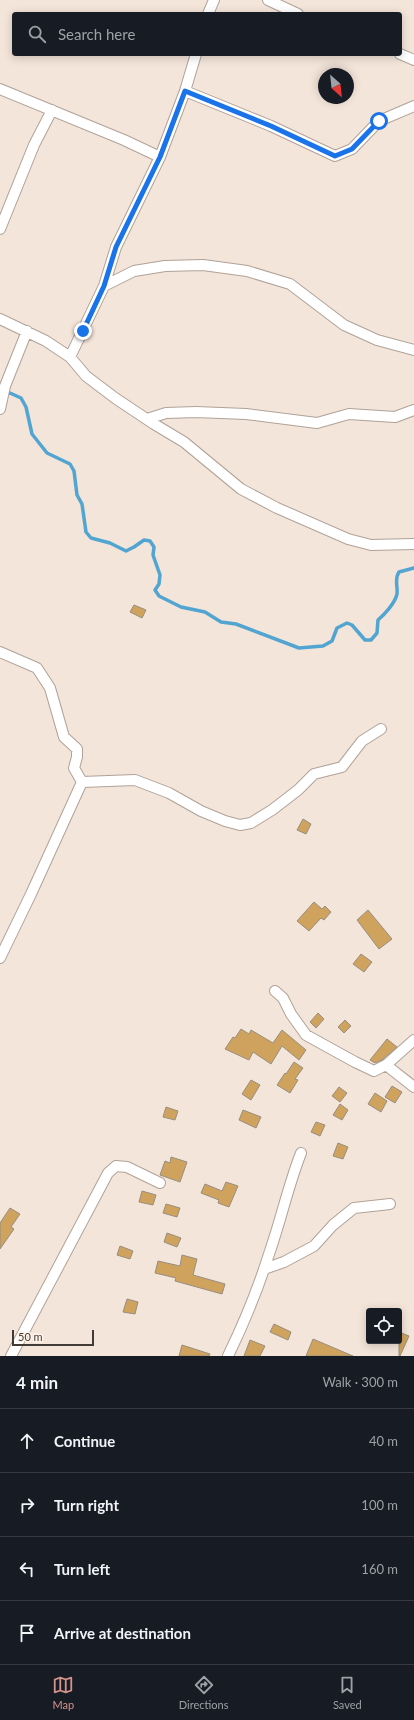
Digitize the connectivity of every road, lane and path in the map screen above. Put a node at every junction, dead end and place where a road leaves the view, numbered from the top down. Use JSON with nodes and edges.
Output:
{"nodes":[{"id":1,"x":214,"y":0,"type":"edge"},
{"id":2,"x":268,"y":0,"type":"edge"},
{"id":3,"x":209,"y":12,"type":"edge"},
{"id":4,"x":294,"y":12,"type":"edge"},
{"id":5,"x":402,"y":55,"type":"edge"},
{"id":6,"x":195,"y":56,"type":"edge"},
{"id":7,"x":414,"y":60,"type":"edge"},
{"id":8,"x":0,"y":89,"type":"edge"},
{"id":9,"x":185,"y":91,"type":"junction"},
{"id":10,"x":414,"y":106,"type":"edge"},
{"id":11,"x":52,"y":110,"type":"junction"},
{"id":12,"x":160,"y":157,"type":"junction"},
{"id":13,"x":0,"y":229,"type":"edge"},
{"id":14,"x":104,"y":286,"type":"junction"},
{"id":15,"x":0,"y":319,"type":"edge"},
{"id":16,"x":27,"y":331,"type":"junction"},
{"id":17,"x":414,"y":350,"type":"edge"},
{"id":18,"x":70,"y":357,"type":"junction"},
{"id":19,"x":1,"y":405,"type":"edge"},
{"id":20,"x":414,"y":410,"type":"edge"},
{"id":21,"x":147,"y":419,"type":"junction"},
{"id":22,"x":414,"y":544,"type":"edge"},
{"id":23,"x":0,"y":652,"type":"edge"},
{"id":24,"x":381,"y":729,"type":"dead end"},
{"id":25,"x":82,"y":782,"type":"junction"},
{"id":26,"x":0,"y":958,"type":"edge"},
{"id":27,"x":275,"y":992,"type":"dead end"},
{"id":28,"x":414,"y":1040,"type":"edge"},
{"id":29,"x":386,"y":1065,"type":"junction"},
{"id":30,"x":414,"y":1087,"type":"edge"},
{"id":31,"x":301,"y":1152,"type":"dead end"},
{"id":32,"x":160,"y":1183,"type":"dead end"},
{"id":33,"x":390,"y":1204,"type":"dead end"},
{"id":34,"x":264,"y":1269,"type":"junction"},
{"id":35,"x":11,"y":1356,"type":"edge"},
{"id":36,"x":228,"y":1356,"type":"edge"}],
"edges":[{"from":1,"to":3,"type":"street"},
{"from":2,"to":4,"type":"street"},
{"from":5,"to":7,"type":"street"},
{"from":6,"to":9,"type":"street"},
{"from":8,"to":11,"type":"street"},
{"from":9,"to":10,"type":"street"},
{"from":9,"to":12,"type":"street"},
{"from":11,"to":12,"type":"street"},
{"from":11,"to":13,"type":"street"},
{"from":12,"to":14,"type":"street"},
{"from":14,"to":17,"type":"street"},
{"from":14,"to":18,"type":"street"},
{"from":15,"to":16,"type":"street"},
{"from":16,"to":18,"type":"street"},
{"from":16,"to":19,"type":"street"},
{"from":18,"to":21,"type":"street"},
{"from":20,"to":21,"type":"street"},
{"from":21,"to":22,"type":"street"},
{"from":23,"to":25,"type":"street"},
{"from":24,"to":25,"type":"street"},
{"from":25,"to":26,"type":"street"},
{"from":27,"to":29,"type":"street"},
{"from":28,"to":29,"type":"street"},
{"from":29,"to":30,"type":"street"},
{"from":31,"to":34,"type":"street"},
{"from":32,"to":35,"type":"street"},
{"from":33,"to":34,"type":"street"},
{"from":34,"to":36,"type":"street"}]}
